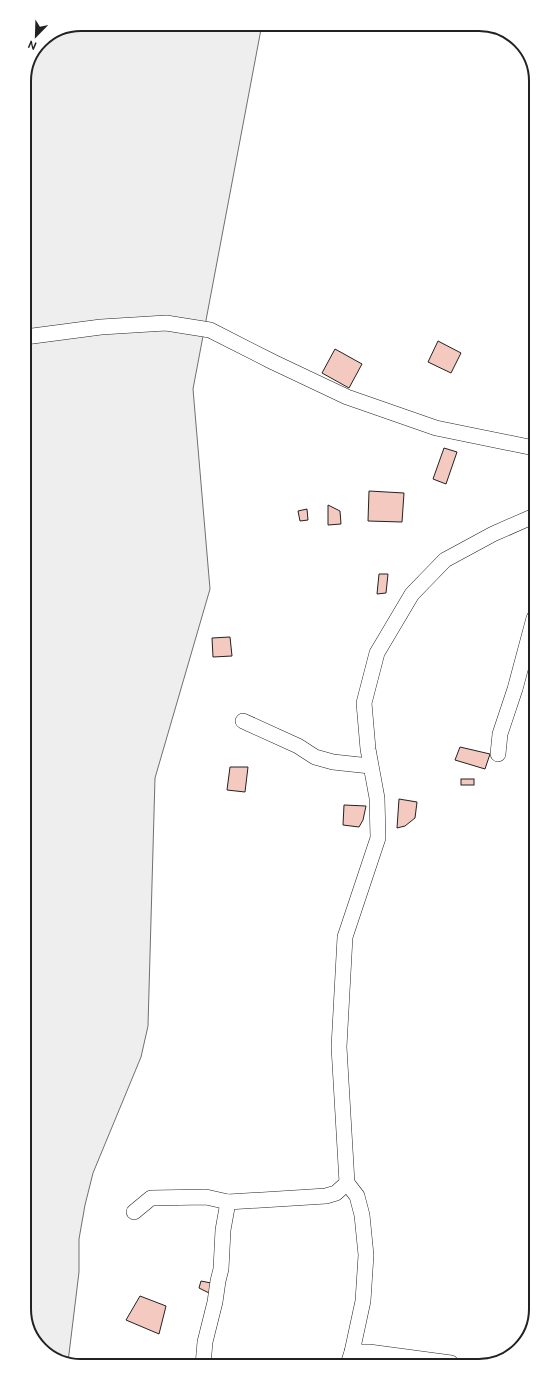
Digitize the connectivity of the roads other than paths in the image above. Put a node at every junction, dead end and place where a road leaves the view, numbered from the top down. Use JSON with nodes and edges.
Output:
{"nodes":[{"id":1,"x":31,"y":336,"type":"edge"},
{"id":2,"x":529,"y":447,"type":"edge"},
{"id":3,"x":529,"y":521,"type":"edge"},
{"id":4,"x":529,"y":638,"type":"edge"},
{"id":5,"x":244,"y":721,"type":"dead end"},
{"id":6,"x":498,"y":754,"type":"dead end"},
{"id":7,"x":370,"y":766,"type":"junction"},
{"id":8,"x":347,"y":1183,"type":"junction"},
{"id":9,"x":228,"y":1202,"type":"junction"},
{"id":10,"x":134,"y":1212,"type":"dead end"},
{"id":11,"x":350,"y":1358,"type":"edge"},
{"id":12,"x":204,"y":1359,"type":"edge"},
{"id":13,"x":421,"y":1359,"type":"edge"}],
"edges":[{"from":1,"to":2,"type":"street"},
{"from":3,"to":7,"type":"street"},
{"from":4,"to":6,"type":"street"},
{"from":5,"to":7,"type":"street"},
{"from":7,"to":8,"type":"street"},
{"from":8,"to":9,"type":"street"},
{"from":8,"to":11,"type":"street"},
{"from":9,"to":10,"type":"street"},
{"from":9,"to":12,"type":"street"},
{"from":11,"to":13,"type":"street"}]}
